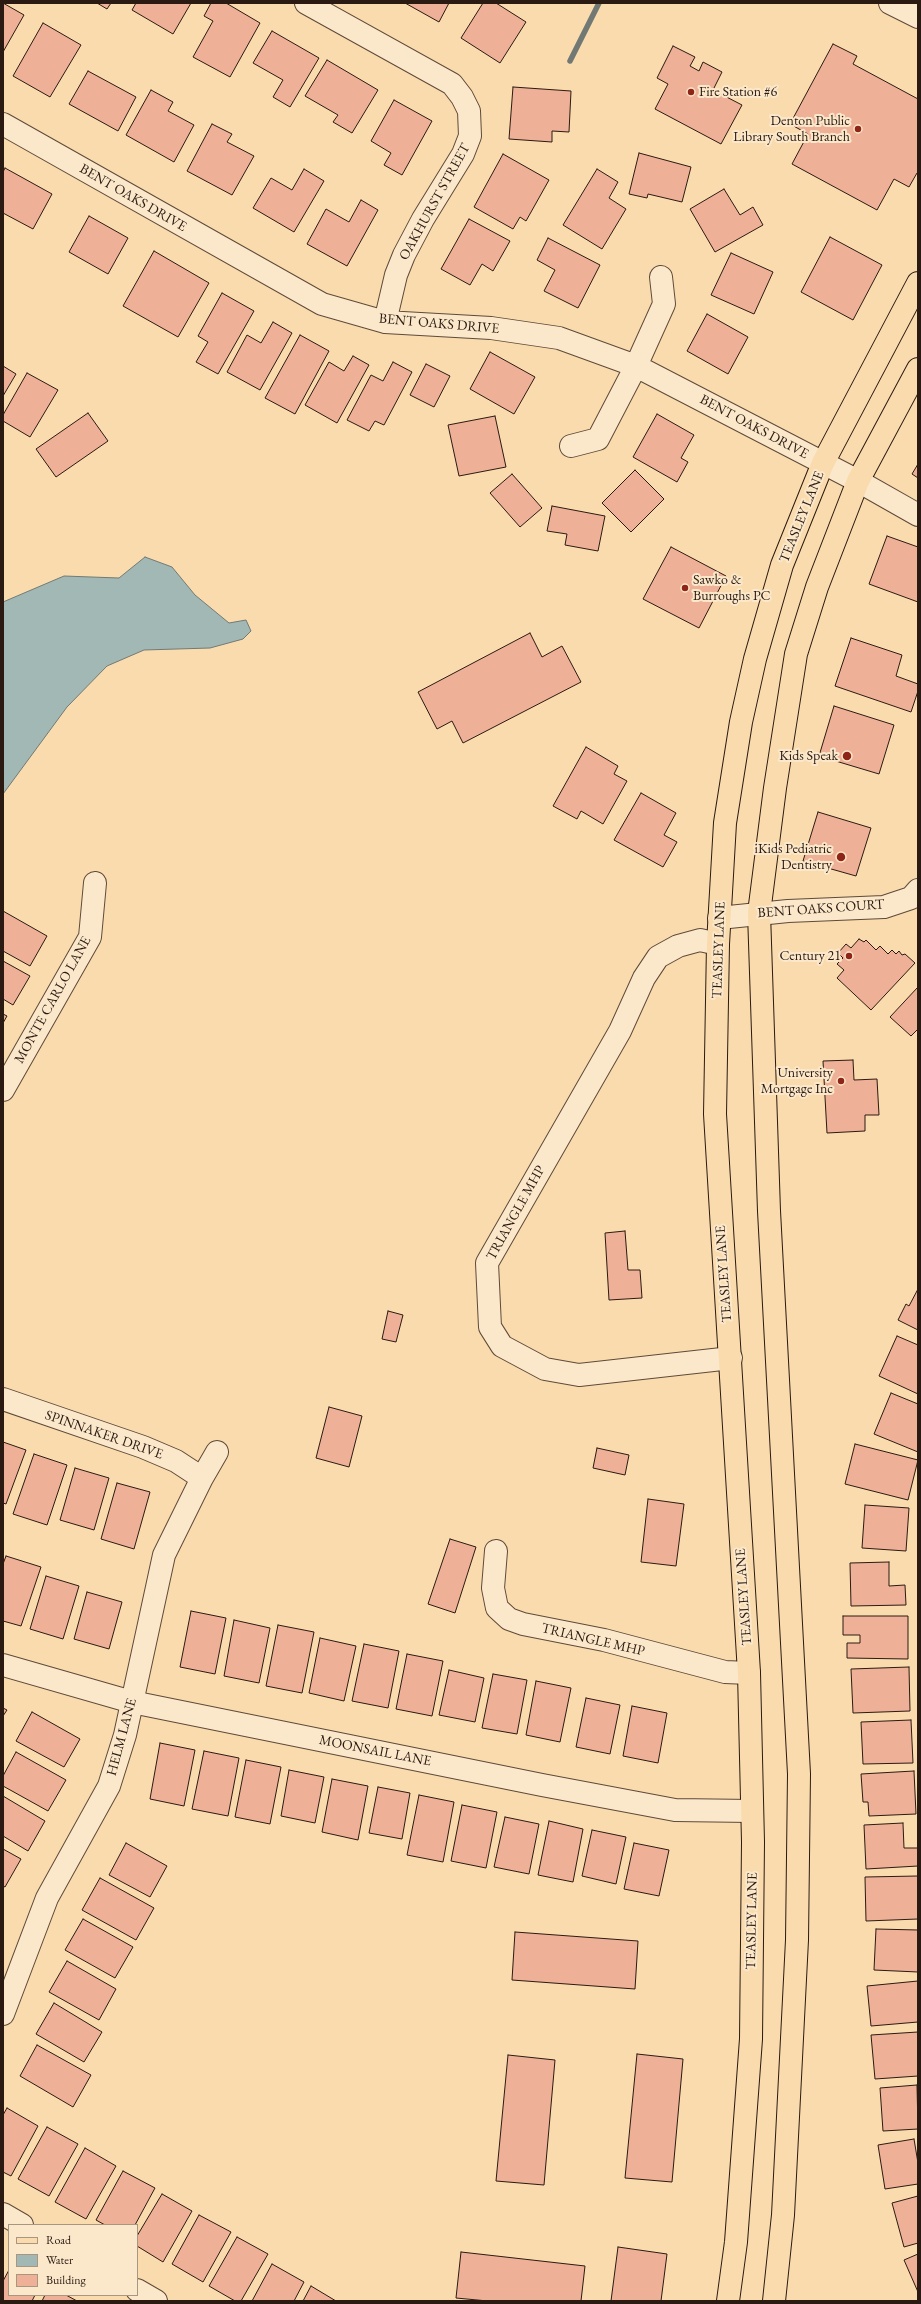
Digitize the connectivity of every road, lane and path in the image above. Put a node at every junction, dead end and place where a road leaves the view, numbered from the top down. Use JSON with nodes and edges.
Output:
{"nodes":[{"id":1,"x":306,"y":3,"type":"edge"},
{"id":2,"x":890,"y":3,"type":"edge"},
{"id":3,"x":914,"y":3,"type":"edge"},
{"id":4,"x":918,"y":5,"type":"edge"},
{"id":5,"x":918,"y":17,"type":"edge"},
{"id":6,"x":3,"y":124,"type":"edge"},
{"id":7,"x":661,"y":278,"type":"dead end"},
{"id":8,"x":918,"y":283,"type":"edge"},
{"id":9,"x":385,"y":322,"type":"junction"},
{"id":10,"x":636,"y":366,"type":"junction"},
{"id":11,"x":918,"y":369,"type":"edge"},
{"id":12,"x":570,"y":446,"type":"dead end"},
{"id":13,"x":824,"y":463,"type":"junction"},
{"id":14,"x":858,"y":481,"type":"junction"},
{"id":15,"x":918,"y":515,"type":"edge"},
{"id":16,"x":95,"y":883,"type":"dead end"},
{"id":17,"x":918,"y":890,"type":"edge"},
{"id":18,"x":759,"y":913,"type":"junction"},
{"id":19,"x":719,"y":918,"type":"junction"},
{"id":20,"x":718,"y":944,"type":"junction"},
{"id":21,"x":3,"y":1090,"type":"edge"},
{"id":22,"x":731,"y":1358,"type":"junction"},
{"id":23,"x":3,"y":1399,"type":"edge"},
{"id":24,"x":217,"y":1452,"type":"dead end"},
{"id":25,"x":202,"y":1478,"type":"junction"},
{"id":26,"x":496,"y":1551,"type":"dead end"},
{"id":27,"x":3,"y":1666,"type":"edge"},
{"id":28,"x":749,"y":1673,"type":"junction"},
{"id":29,"x":132,"y":1702,"type":"junction"},
{"id":30,"x":752,"y":1811,"type":"junction"},
{"id":31,"x":8,"y":1979,"type":"edge"},
{"id":32,"x":3,"y":2014,"type":"edge"},
{"id":33,"x":3,"y":2214,"type":"edge"},
{"id":34,"x":20,"y":2224,"type":"edge"},
{"id":35,"x":138,"y":2291,"type":"edge"},
{"id":36,"x":156,"y":2301,"type":"edge"},
{"id":37,"x":728,"y":2301,"type":"edge"},
{"id":38,"x":774,"y":2301,"type":"edge"}],
"edges":[{"from":1,"to":9,"type":"street","name":"OAKHURST STREET"},
{"from":2,"to":5,"type":"street"},
{"from":3,"to":4,"type":"street"},
{"from":6,"to":9,"type":"street","name":"BENT OAKS DRIVE"},
{"from":7,"to":10,"type":"street"},
{"from":8,"to":13,"type":"main road","name":"TEASLEY LANE"},
{"from":9,"to":10,"type":"street","name":"BENT OAKS DRIVE"},
{"from":10,"to":12,"type":"street"},
{"from":10,"to":13,"type":"street","name":"BENT OAKS DRIVE"},
{"from":11,"to":14,"type":"main road"},
{"from":13,"to":14,"type":"street"},
{"from":13,"to":19,"type":"main road","name":"TEASLEY LANE"},
{"from":14,"to":15,"type":"street"},
{"from":14,"to":18,"type":"main road"},
{"from":16,"to":21,"type":"street","name":"MONTE CARLO LANE"},
{"from":17,"to":18,"type":"street","name":"BENT OAKS COURT"},
{"from":18,"to":19,"type":"street","name":"BENT OAKS COURT"},
{"from":18,"to":38,"type":"main road"},
{"from":19,"to":20,"type":"main road","name":"TEASLEY LANE"},
{"from":20,"to":22,"type":"main road","name":"TEASLEY LANE"},
{"from":20,"to":22,"type":"street","name":"TRIANGLE MHP"},
{"from":22,"to":28,"type":"main road","name":"TEASLEY LANE"},
{"from":23,"to":25,"type":"street","name":"SPINNAKER DRIVE"},
{"from":24,"to":25,"type":"street","name":"HELM LANE"},
{"from":25,"to":29,"type":"street","name":"HELM LANE"},
{"from":26,"to":28,"type":"street","name":"TRIANGLE MHP"},
{"from":27,"to":29,"type":"street","name":"MOONSAIL LANE"},
{"from":28,"to":30,"type":"main road","name":"TEASLEY LANE"},
{"from":29,"to":30,"type":"street","name":"MOONSAIL LANE"},
{"from":29,"to":31,"type":"street","name":"HELM LANE"},
{"from":30,"to":37,"type":"main road","name":"TEASLEY LANE"},
{"from":31,"to":32,"type":"street","name":"HELM LANE"},
{"from":33,"to":34,"type":"street"},
{"from":35,"to":36,"type":"street"}]}
